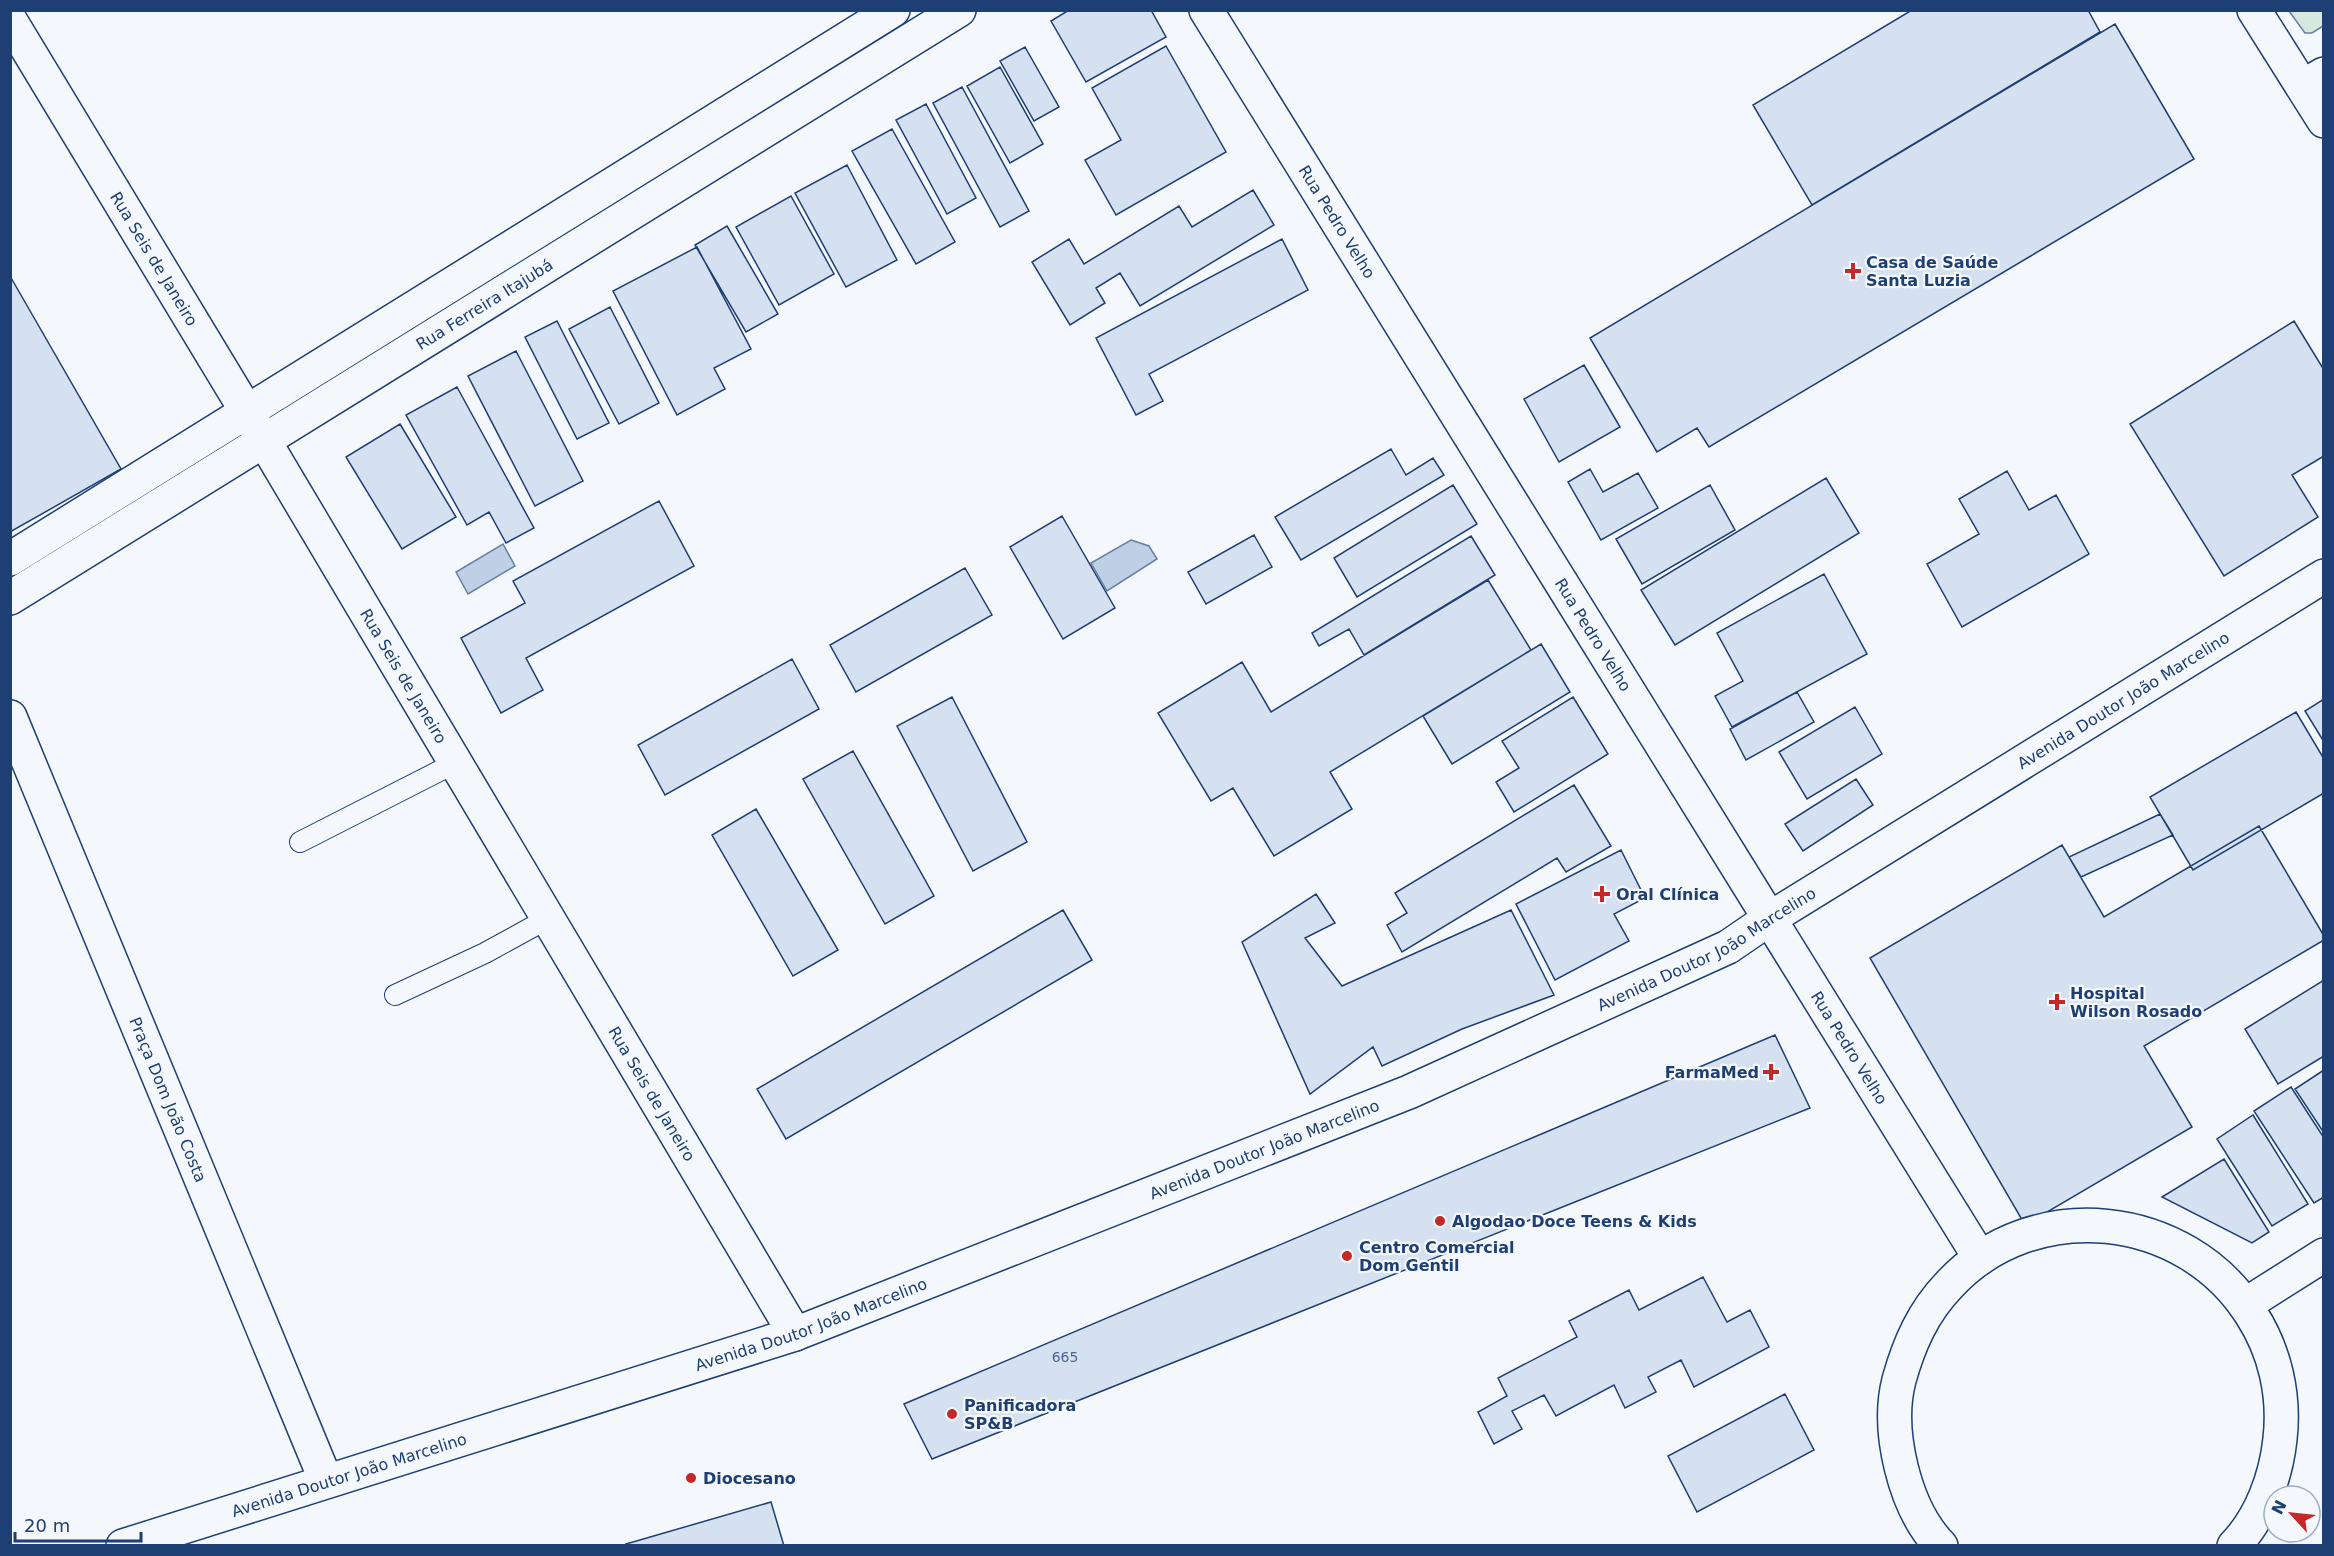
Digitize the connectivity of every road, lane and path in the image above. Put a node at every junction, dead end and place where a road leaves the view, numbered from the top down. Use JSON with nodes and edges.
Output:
{"nodes":[{"id":1,"x":893,"y":10,"type":"edge"},
{"id":2,"x":959,"y":10,"type":"edge"},
{"id":3,"x":1206,"y":10,"type":"edge"},
{"id":4,"x":2254,"y":10,"type":"edge"},
{"id":5,"x":10,"y":20,"type":"edge"},
{"id":6,"x":2313,"y":80,"type":"edge"},
{"id":7,"x":2324,"y":121,"type":"edge"},
{"id":8,"x":247,"y":412,"type":"junction"},
{"id":9,"x":263,"y":442,"type":"junction"},
{"id":10,"x":10,"y":559,"type":"edge"},
{"id":11,"x":2324,"y":576,"type":"edge"},
{"id":12,"x":10,"y":598,"type":"edge"},
{"id":13,"x":10,"y":717,"type":"edge"},
{"id":14,"x":455,"y":763,"type":"junction"},
{"id":15,"x":300,"y":842,"type":"dead end"},
{"id":16,"x":547,"y":919,"type":"junction"},
{"id":17,"x":1769,"y":919,"type":"junction"},
{"id":18,"x":395,"y":995,"type":"dead end"},
{"id":19,"x":2324,"y":1255,"type":"edge"},
{"id":20,"x":1980,"y":1258,"type":"junction"},
{"id":21,"x":2245,"y":1305,"type":"junction"},
{"id":22,"x":795,"y":1334,"type":"junction"},
{"id":23,"x":326,"y":1482,"type":"junction"},
{"id":24,"x":123,"y":1545,"type":"edge"},
{"id":25,"x":1941,"y":1545,"type":"edge"},
{"id":26,"x":2234,"y":1545,"type":"edge"}],
"edges":[{"from":1,"to":8,"type":"street","name":"Rua Ferreira Itajubá"},
{"from":2,"to":9,"type":"street","name":"Rua Ferreira Itajubá"},
{"from":3,"to":17,"type":"street","name":"Rua Pedro Velho"},
{"from":4,"to":6,"type":"street"},
{"from":5,"to":8,"type":"street","name":"Rua Seis de Janeiro"},
{"from":6,"to":7,"type":"street"},
{"from":8,"to":9,"type":"street","name":"Rua Seis de Janeiro"},
{"from":8,"to":10,"type":"street","name":"Rua Ferreira Itajubá"},
{"from":9,"to":12,"type":"street","name":"Rua Ferreira Itajubá"},
{"from":9,"to":14,"type":"street","name":"Rua Seis de Janeiro"},
{"from":11,"to":17,"type":"street","name":"Avenida Doutor João Marcelino"},
{"from":13,"to":23,"type":"street","name":"Praça Dom João Costa"},
{"from":14,"to":15,"type":"lane"},
{"from":14,"to":16,"type":"street","name":"Rua Seis de Janeiro"},
{"from":16,"to":18,"type":"lane"},
{"from":16,"to":22,"type":"street","name":"Rua Seis de Janeiro"},
{"from":17,"to":20,"type":"street","name":"Rua Pedro Velho"},
{"from":17,"to":22,"type":"street","name":"Avenida Doutor João Marcelino"},
{"from":19,"to":21,"type":"street"},
{"from":20,"to":21,"type":"street"},
{"from":20,"to":25,"type":"street"},
{"from":21,"to":26,"type":"street"},
{"from":22,"to":23,"type":"street","name":"Avenida Doutor João Marcelino"},
{"from":23,"to":24,"type":"street","name":"Avenida Doutor João Marcelino"}]}
